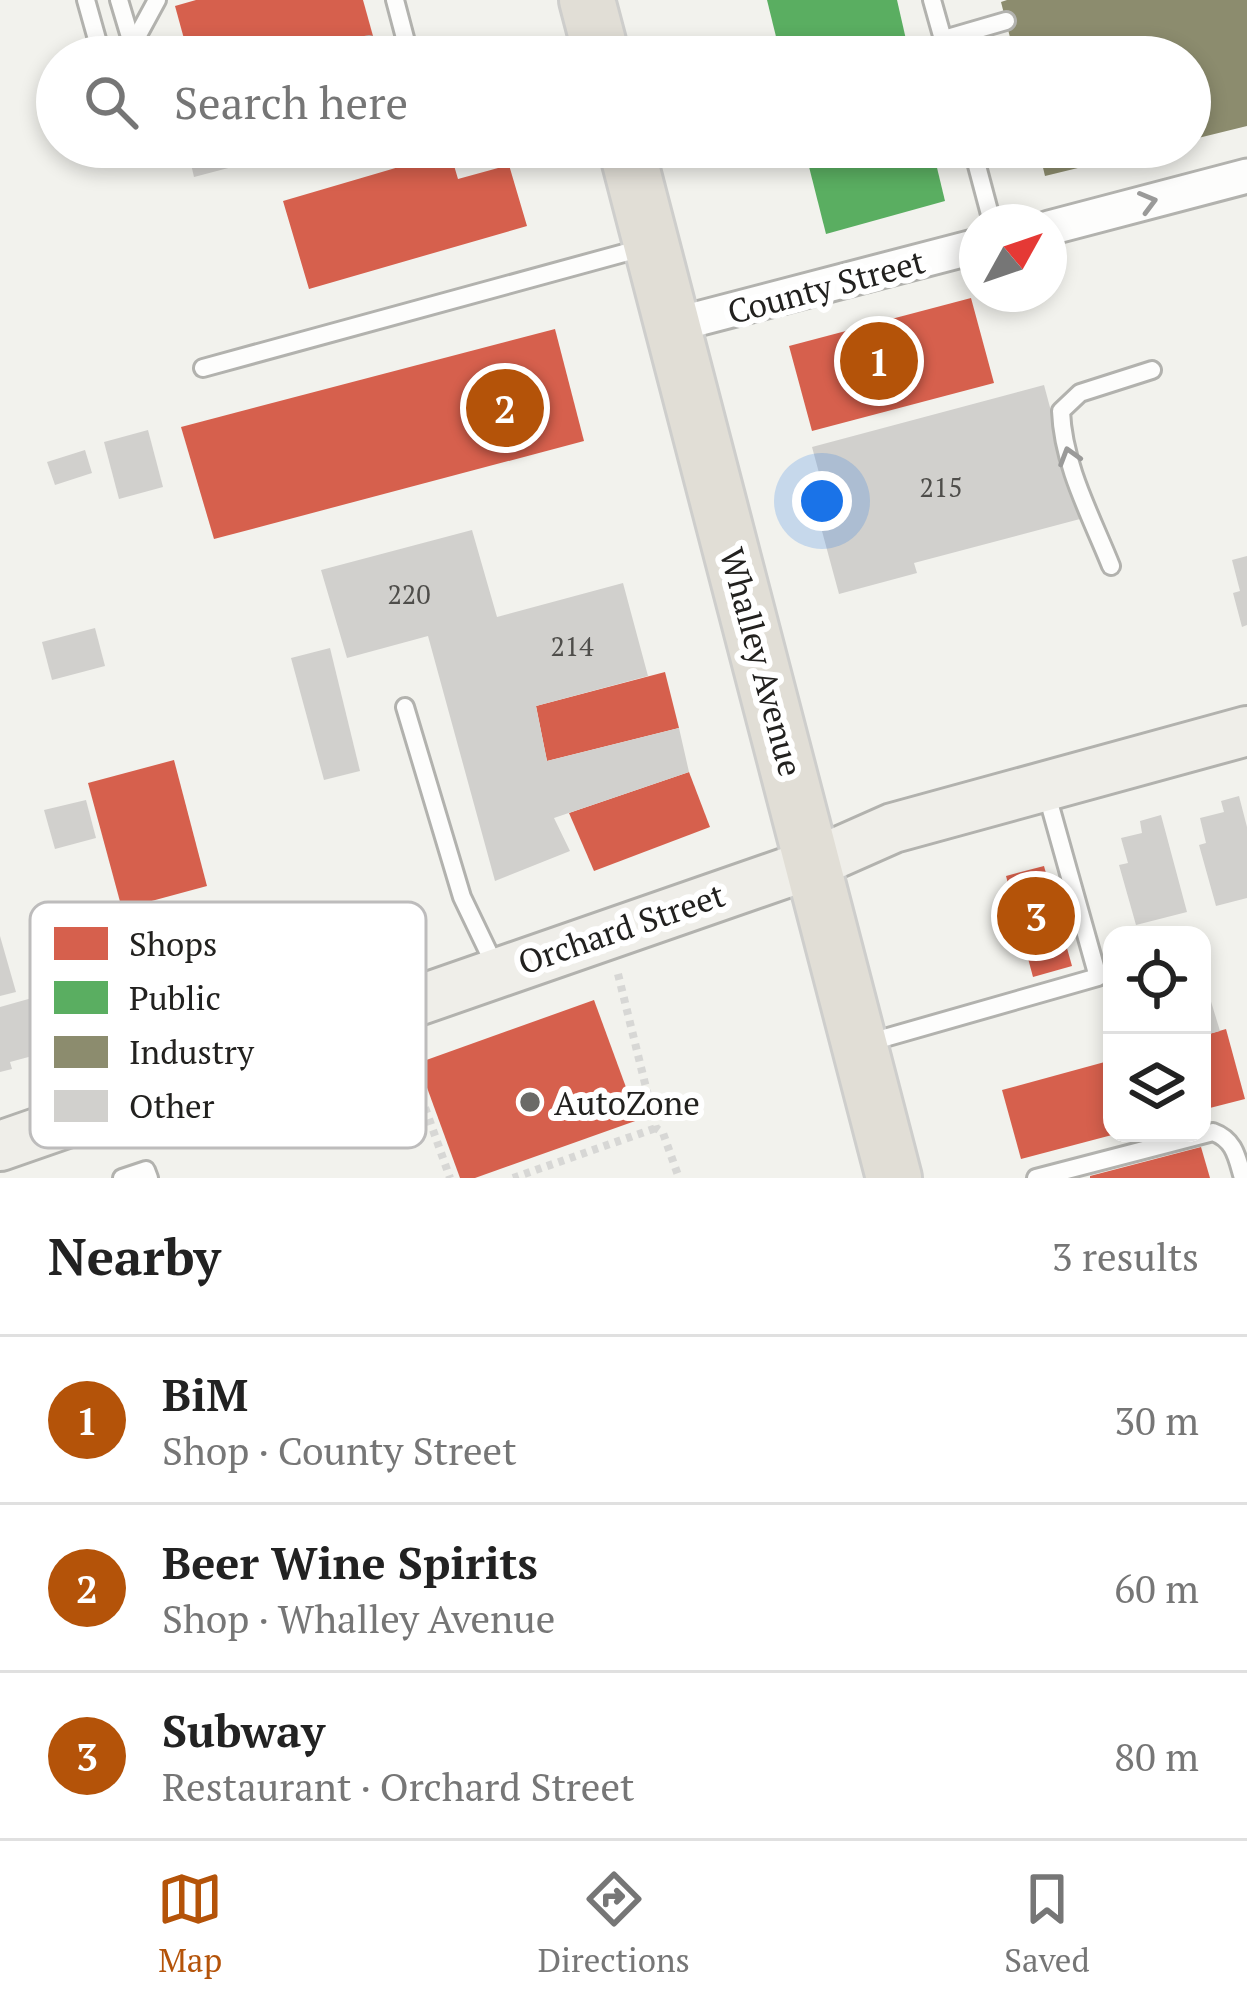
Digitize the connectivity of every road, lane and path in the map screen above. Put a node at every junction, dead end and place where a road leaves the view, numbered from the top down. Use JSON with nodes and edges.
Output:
{"nodes":[{"id":1,"x":86,"y":0,"type":"edge"},
{"id":2,"x":119,"y":0,"type":"edge"},
{"id":3,"x":157,"y":0,"type":"edge"},
{"id":4,"x":395,"y":0,"type":"edge"},
{"id":5,"x":587,"y":0,"type":"edge"},
{"id":6,"x":932,"y":0,"type":"edge"},
{"id":7,"x":1006,"y":21,"type":"dead end"},
{"id":8,"x":95,"y":36,"type":"edge"},
{"id":9,"x":130,"y":36,"type":"edge"},
{"id":10,"x":141,"y":36,"type":"edge"},
{"id":11,"x":405,"y":36,"type":"edge"},
{"id":12,"x":596,"y":36,"type":"edge"},
{"id":13,"x":942,"y":36,"type":"edge"},
{"id":14,"x":973,"y":36,"type":"edge"},
{"id":15,"x":632,"y":168,"type":"edge"},
{"id":16,"x":978,"y":168,"type":"edge"},
{"id":17,"x":1247,"y":176,"type":"edge"},
{"id":18,"x":987,"y":204,"type":"edge"},
{"id":19,"x":1067,"y":223,"type":"edge"},
{"id":20,"x":652,"y":245,"type":"junction"},
{"id":21,"x":959,"y":251,"type":"edge"},
{"id":22,"x":674,"y":326,"type":"junction"},
{"id":23,"x":203,"y":368,"type":"dead end"},
{"id":24,"x":1152,"y":370,"type":"dead end"},
{"id":25,"x":1111,"y":566,"type":"dead end"},
{"id":26,"x":405,"y":707,"type":"dead end"},
{"id":27,"x":1247,"y":731,"type":"edge"},
{"id":28,"x":1044,"y":786,"type":"junction"},
{"id":29,"x":814,"y":863,"type":"junction"},
{"id":30,"x":497,"y":970,"type":"junction"},
{"id":31,"x":617,"y":973,"type":"dead end"},
{"id":32,"x":426,"y":995,"type":"edge"},
{"id":33,"x":860,"y":1045,"type":"junction"},
{"id":34,"x":426,"y":1110,"type":"edge"},
{"id":35,"x":656,"y":1128,"type":"junction"},
{"id":36,"x":30,"y":1135,"type":"edge"},
{"id":37,"x":0,"y":1146,"type":"edge"},
{"id":38,"x":122,"y":1178,"type":"edge"},
{"id":39,"x":149,"y":1178,"type":"edge"},
{"id":40,"x":450,"y":1178,"type":"edge"},
{"id":41,"x":513,"y":1178,"type":"edge"},
{"id":42,"x":679,"y":1178,"type":"edge"},
{"id":43,"x":894,"y":1178,"type":"edge"},
{"id":44,"x":1036,"y":1178,"type":"edge"},
{"id":45,"x":1243,"y":1178,"type":"edge"}],
"edges":[{"from":1,"to":8,"type":"lane"},
{"from":2,"to":9,"type":"lane"},
{"from":3,"to":10,"type":"lane"},
{"from":4,"to":11,"type":"lane"},
{"from":5,"to":12,"type":"main road"},
{"from":6,"to":13,"type":"lane"},
{"from":7,"to":14,"type":"lane"},
{"from":15,"to":20,"type":"main road","name":"Whalley Avenue"},
{"from":16,"to":18,"type":"lane"},
{"from":19,"to":17,"type":"street","one_way":true},
{"from":20,"to":22,"type":"main road","name":"Whalley Avenue"},
{"from":20,"to":23,"type":"lane"},
{"from":21,"to":22,"type":"street","name":"County Street"},
{"from":22,"to":29,"type":"main road","name":"Whalley Avenue"},
{"from":25,"to":24,"type":"lane","one_way":true},
{"from":26,"to":30,"type":"lane"},
{"from":27,"to":28,"type":"main road","name":"Orchard Street"},
{"from":28,"to":29,"type":"main road","name":"Orchard Street"},
{"from":28,"to":33,"type":"lane"},
{"from":29,"to":30,"type":"main road","name":"Orchard Street"},
{"from":29,"to":33,"type":"main road","name":"Whalley Avenue"},
{"from":30,"to":32,"type":"main road","name":"Orchard Street"},
{"from":31,"to":35,"type":"path"},
{"from":33,"to":43,"type":"main road","name":"Whalley Avenue"},
{"from":34,"to":40,"type":"path"},
{"from":35,"to":41,"type":"path"},
{"from":35,"to":42,"type":"path"},
{"from":36,"to":37,"type":"main road","name":"Orchard Street"},
{"from":38,"to":39,"type":"lane"},
{"from":44,"to":45,"type":"lane"}]}
